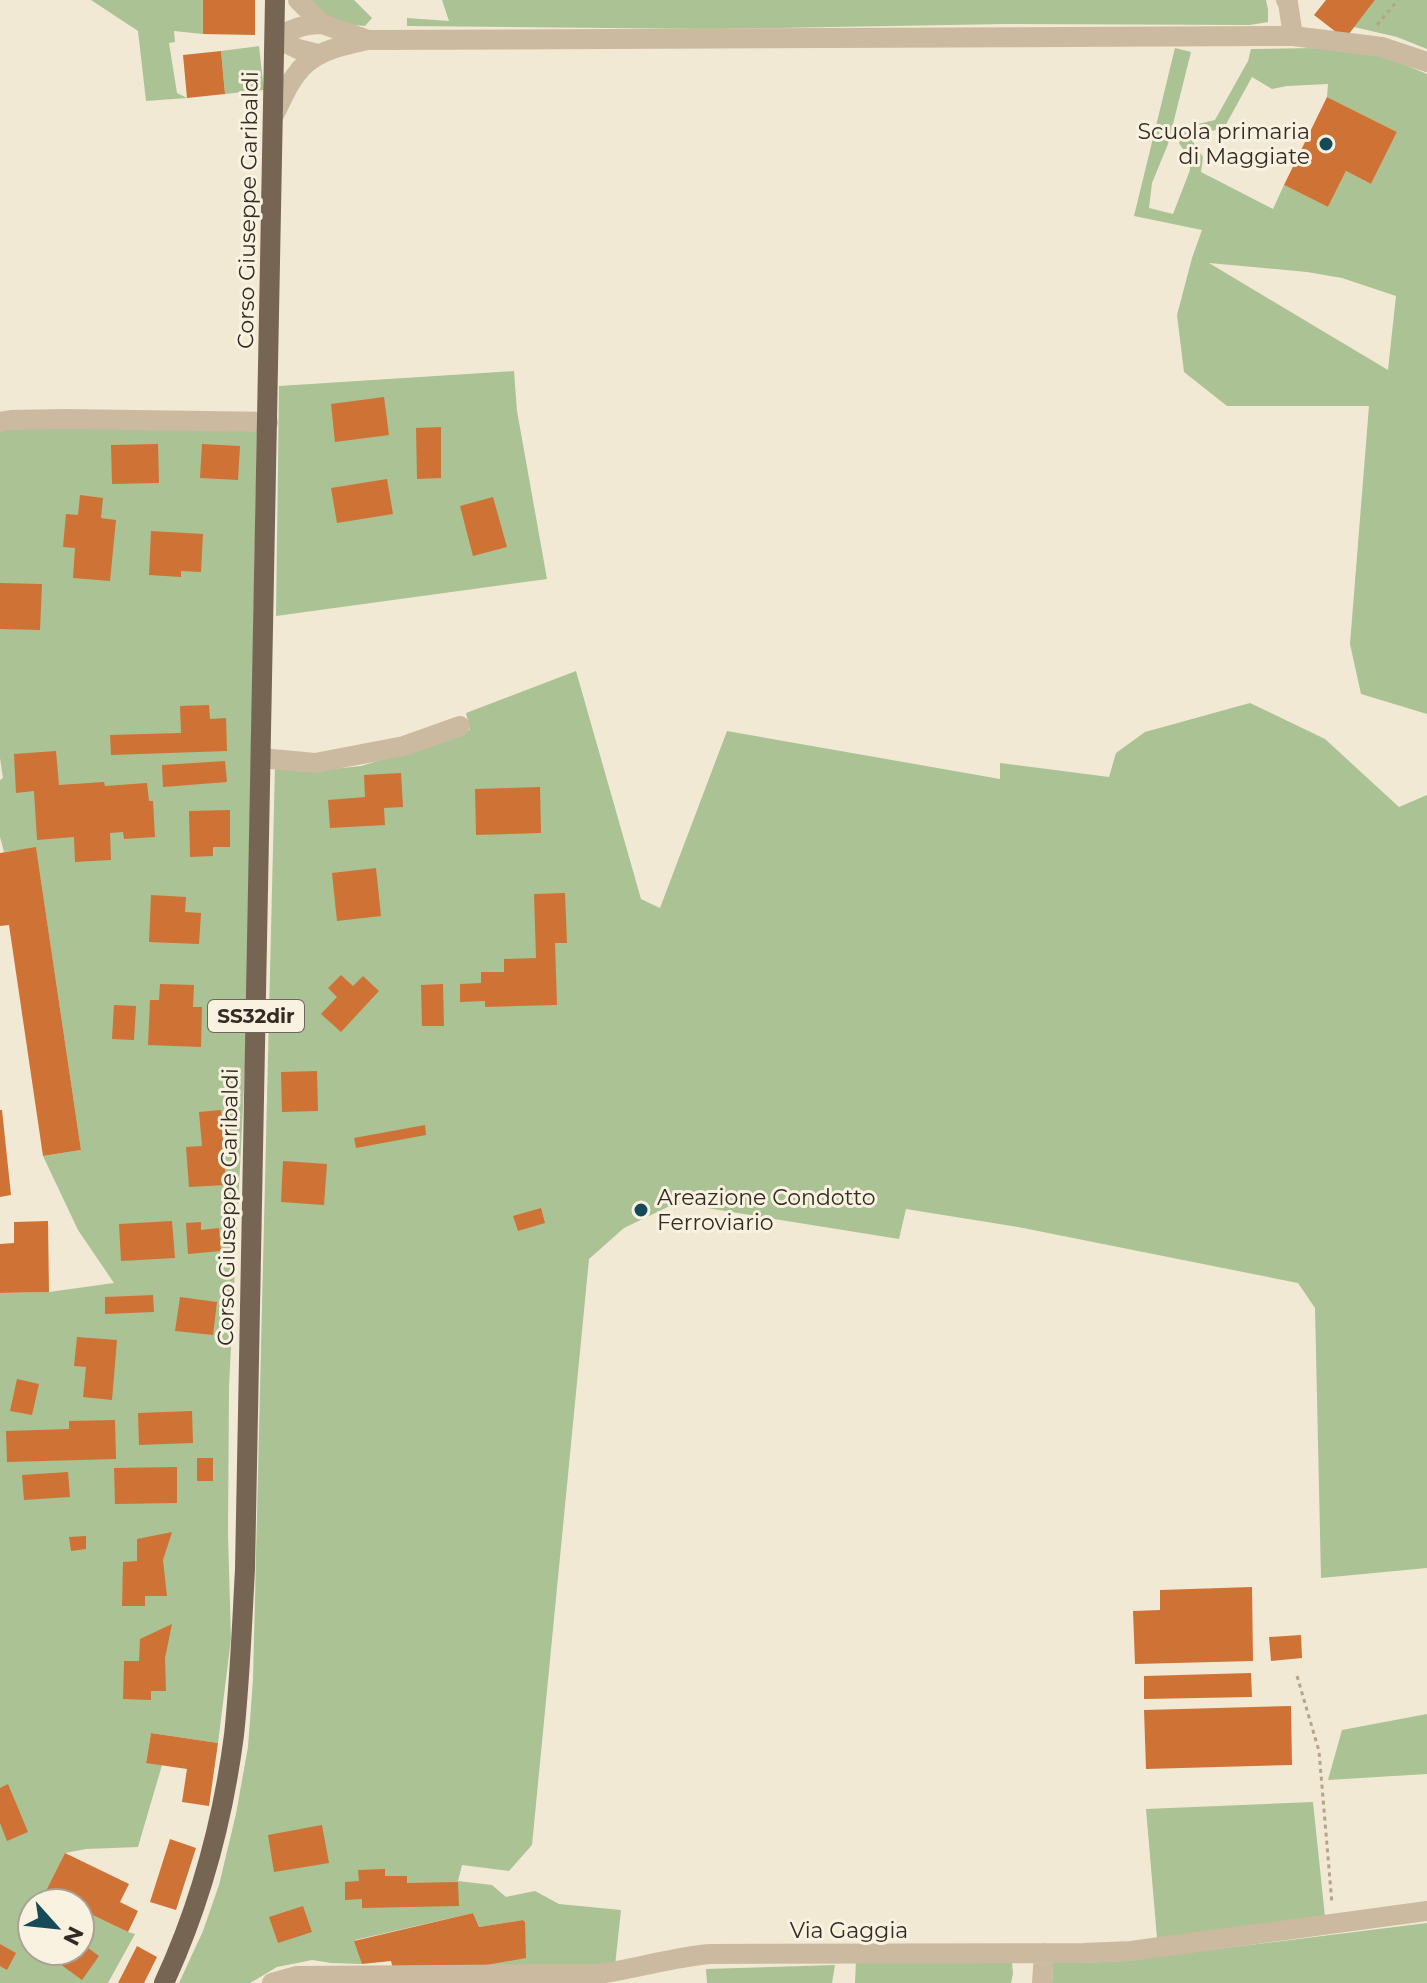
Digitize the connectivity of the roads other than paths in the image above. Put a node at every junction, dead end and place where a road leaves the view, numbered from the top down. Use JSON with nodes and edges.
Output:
{"nodes":[{"id":1,"x":275,"y":0,"type":"edge"},
{"id":2,"x":298,"y":0,"type":"edge"},
{"id":3,"x":1286,"y":0,"type":"edge"},
{"id":4,"x":322,"y":24,"type":"junction"},
{"id":5,"x":1293,"y":36,"type":"junction"},
{"id":6,"x":275,"y":38,"type":"junction"},
{"id":7,"x":368,"y":40,"type":"junction"},
{"id":8,"x":318,"y":54,"type":"junction"},
{"id":9,"x":1427,"y":62,"type":"edge"},
{"id":10,"x":274,"y":115,"type":"junction"},
{"id":11,"x":0,"y":422,"type":"edge"},
{"id":12,"x":268,"y":422,"type":"junction"},
{"id":13,"x":460,"y":726,"type":"dead end"},
{"id":14,"x":261,"y":758,"type":"junction"},
{"id":15,"x":1427,"y":1911,"type":"edge"},
{"id":16,"x":1044,"y":1953,"type":"junction"},
{"id":17,"x":374,"y":1979,"type":"edge"},
{"id":18,"x":164,"y":1983,"type":"edge"},
{"id":19,"x":272,"y":1983,"type":"edge"},
{"id":20,"x":1042,"y":1983,"type":"edge"}],
"edges":[{"from":1,"to":6,"type":"main road","name":"Corso Giuseppe Garibaldi","number":"SS32dir"},
{"from":2,"to":4,"type":"street"},
{"from":3,"to":5,"type":"street"},
{"from":4,"to":6,"type":"street"},
{"from":4,"to":7,"type":"street"},
{"from":5,"to":7,"type":"street"},
{"from":5,"to":9,"type":"street"},
{"from":6,"to":8,"type":"street"},
{"from":6,"to":10,"type":"main road","name":"Corso Giuseppe Garibaldi","number":"SS32dir"},
{"from":7,"to":8,"type":"street"},
{"from":8,"to":10,"type":"street"},
{"from":10,"to":12,"type":"main road","name":"Corso Giuseppe Garibaldi","number":"SS32dir"},
{"from":11,"to":12,"type":"street"},
{"from":12,"to":14,"type":"main road","name":"Corso Giuseppe Garibaldi","number":"SS32dir"},
{"from":13,"to":14,"type":"street"},
{"from":14,"to":18,"type":"main road","name":"Corso Giuseppe Garibaldi","number":"SS32dir"},
{"from":15,"to":16,"type":"street","name":"Via Gaggia"},
{"from":16,"to":17,"type":"street","name":"Via Gaggia"},
{"from":16,"to":20,"type":"street"},
{"from":17,"to":19,"type":"street","name":"Via Gaggia"}]}
